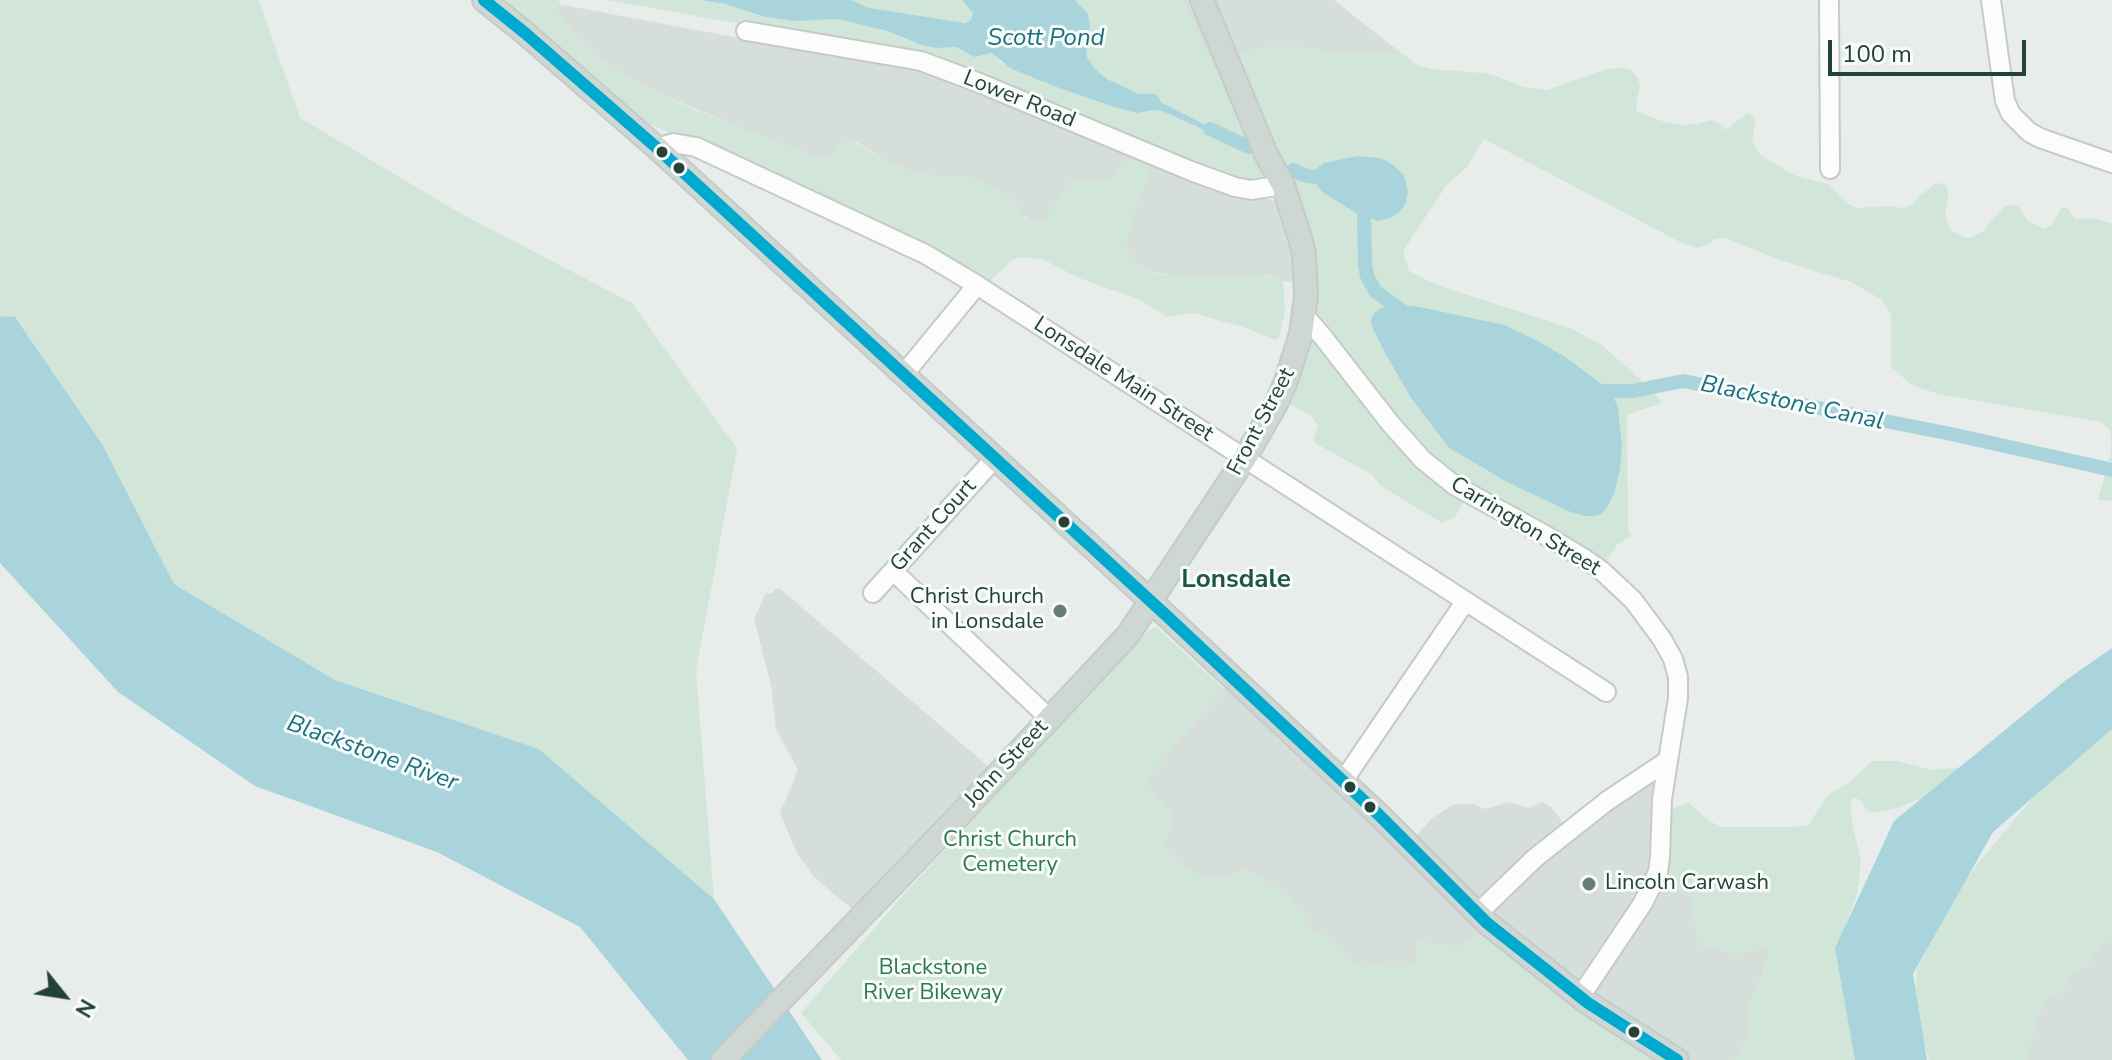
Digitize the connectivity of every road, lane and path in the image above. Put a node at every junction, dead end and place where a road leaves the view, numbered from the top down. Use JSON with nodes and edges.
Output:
{"nodes":[{"id":1,"x":484,"y":0,"type":"edge"},
{"id":2,"x":1202,"y":0,"type":"edge"},
{"id":3,"x":1829,"y":0,"type":"edge"},
{"id":4,"x":1991,"y":0,"type":"edge"},
{"id":5,"x":746,"y":31,"type":"dead end"},
{"id":6,"x":657,"y":148,"type":"junction"},
{"id":7,"x":2112,"y":163,"type":"edge"},
{"id":8,"x":1830,"y":169,"type":"dead end"},
{"id":9,"x":1283,"y":185,"type":"junction"},
{"id":10,"x":977,"y":285,"type":"junction"},
{"id":11,"x":1303,"y":314,"type":"junction"},
{"id":12,"x":904,"y":374,"type":"junction"},
{"id":13,"x":995,"y":458,"type":"junction"},
{"id":14,"x":1245,"y":458,"type":"junction"},
{"id":15,"x":893,"y":571,"type":"junction"},
{"id":16,"x":873,"y":593,"type":"dead end"},
{"id":17,"x":1151,"y":602,"type":"junction"},
{"id":18,"x":1465,"y":602,"type":"junction"},
{"id":19,"x":1606,"y":692,"type":"dead end"},
{"id":20,"x":1049,"y":718,"type":"junction"},
{"id":21,"x":1667,"y":761,"type":"junction"},
{"id":22,"x":1343,"y":781,"type":"junction"},
{"id":23,"x":1477,"y":914,"type":"junction"},
{"id":24,"x":1580,"y":997,"type":"junction"},
{"id":25,"x":723,"y":1060,"type":"edge"},
{"id":26,"x":1677,"y":1060,"type":"edge"}],
"edges":[{"from":1,"to":6,"type":"main road"},
{"from":2,"to":9,"type":"main road","name":"Front Street"},
{"from":3,"to":8,"type":"street"},
{"from":4,"to":7,"type":"street"},
{"from":5,"to":9,"type":"street","name":"Lower Road"},
{"from":6,"to":10,"type":"street","name":"Lonsdale Main Street"},
{"from":6,"to":12,"type":"main road"},
{"from":9,"to":11,"type":"main road","name":"Front Street"},
{"from":10,"to":12,"type":"street"},
{"from":10,"to":14,"type":"street","name":"Lonsdale Main Street"},
{"from":11,"to":14,"type":"main road","name":"Front Street"},
{"from":11,"to":21,"type":"street","name":"Carrington Street"},
{"from":12,"to":13,"type":"main road"},
{"from":13,"to":15,"type":"street","name":"Grant Court"},
{"from":13,"to":17,"type":"main road"},
{"from":14,"to":17,"type":"main road","name":"Front Street"},
{"from":14,"to":18,"type":"street","name":"Lonsdale Main Street"},
{"from":15,"to":16,"type":"street","name":"Grant Court"},
{"from":15,"to":20,"type":"street"},
{"from":17,"to":20,"type":"main road","name":"John Street"},
{"from":17,"to":22,"type":"main road"},
{"from":18,"to":19,"type":"street","name":"Lonsdale Main Street"},
{"from":18,"to":22,"type":"street"},
{"from":20,"to":25,"type":"main road","name":"John Street"},
{"from":21,"to":23,"type":"street"},
{"from":21,"to":24,"type":"street","name":"Carrington Street"},
{"from":22,"to":23,"type":"main road"},
{"from":23,"to":24,"type":"main road"},
{"from":24,"to":26,"type":"main road"}]}
